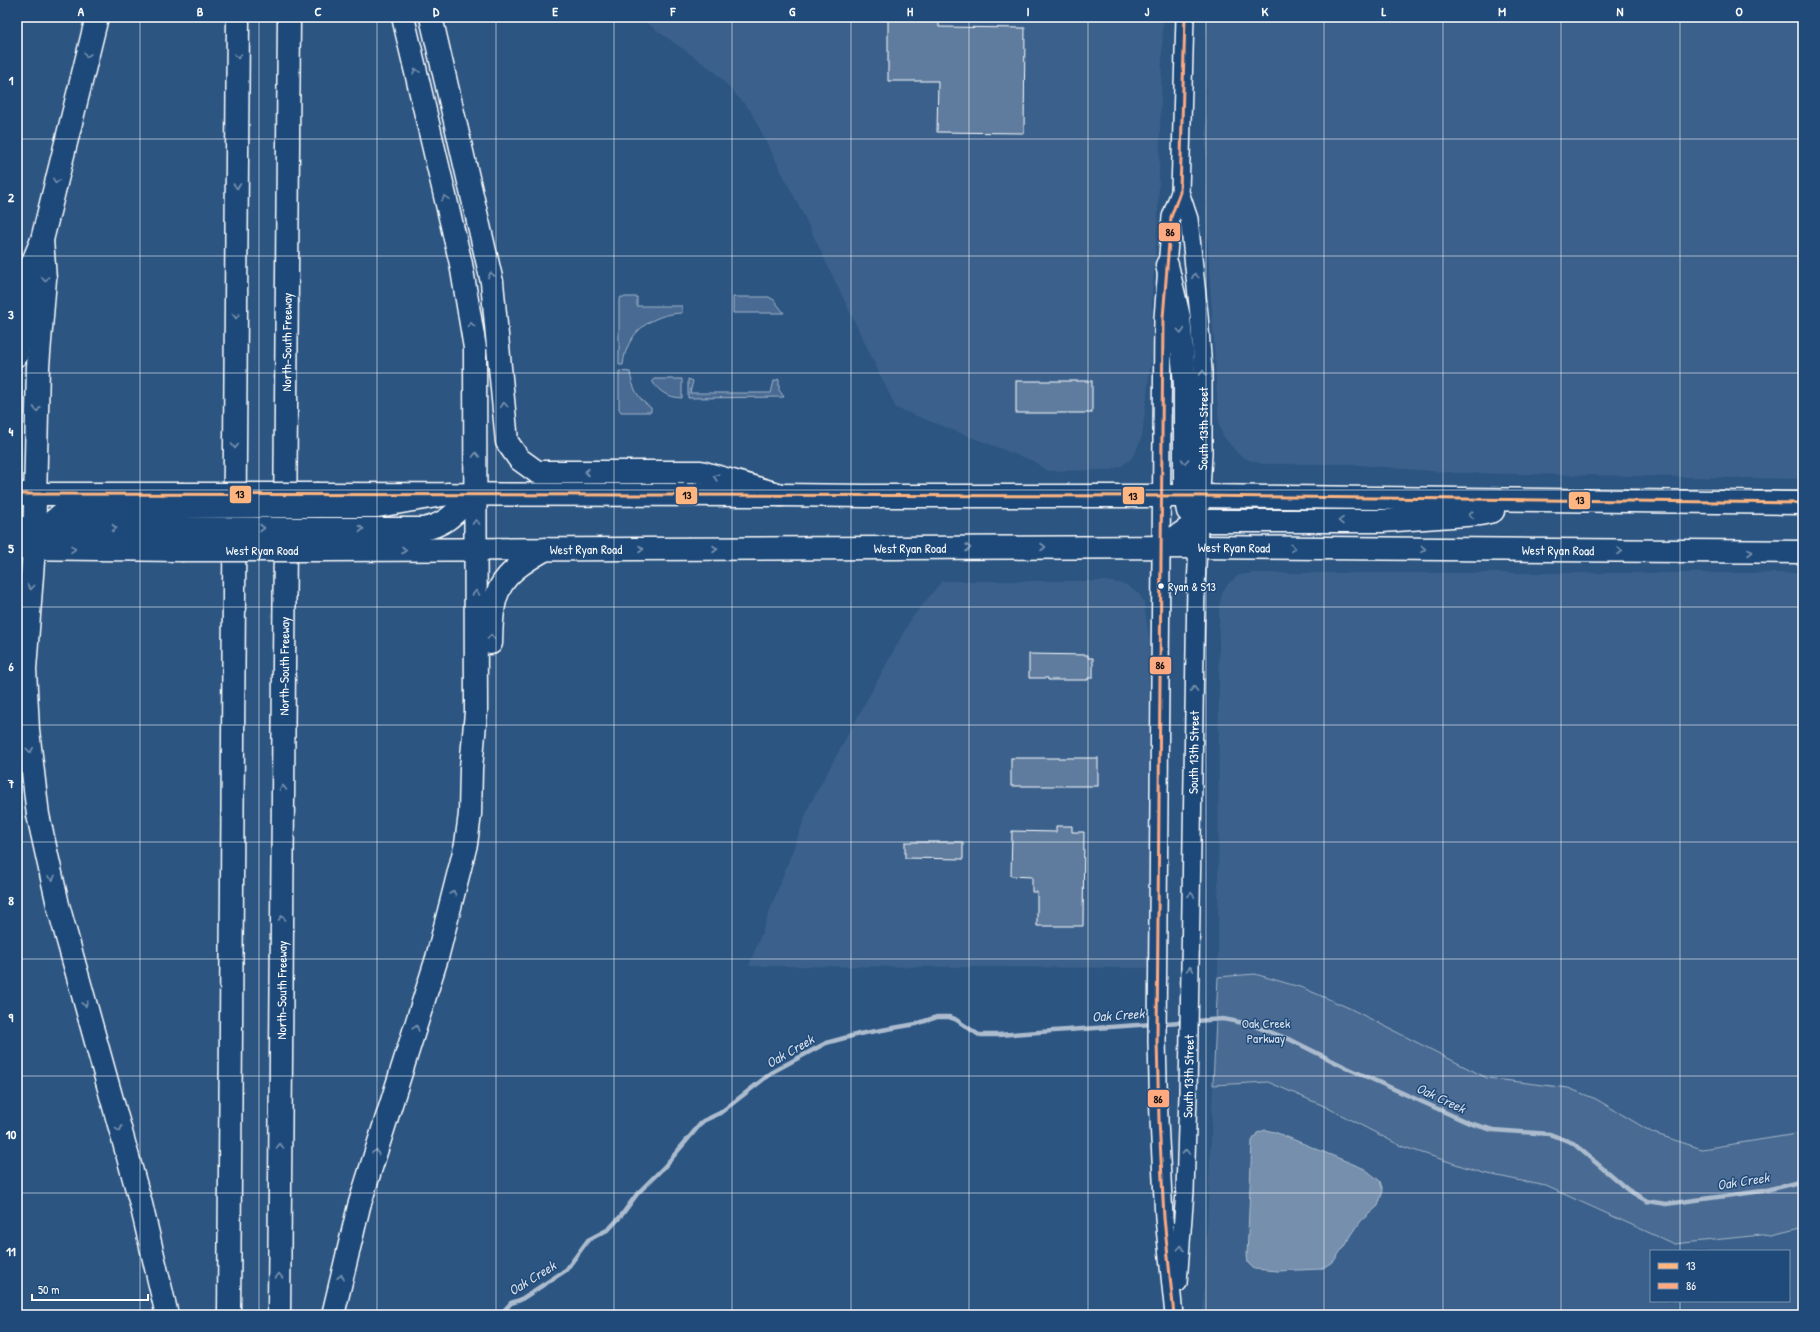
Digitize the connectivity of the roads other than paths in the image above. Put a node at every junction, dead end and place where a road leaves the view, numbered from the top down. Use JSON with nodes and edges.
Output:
{"nodes":[{"id":1,"x":97,"y":17,"type":"edge"},
{"id":2,"x":238,"y":17,"type":"edge"},
{"id":3,"x":290,"y":17,"type":"edge"},
{"id":4,"x":403,"y":17,"type":"edge"},
{"id":5,"x":431,"y":17,"type":"edge"},
{"id":6,"x":1185,"y":17,"type":"edge"},
{"id":7,"x":1180,"y":192,"type":"junction"},
{"id":8,"x":42,"y":240,"type":"junction"},
{"id":9,"x":1167,"y":265,"type":"junction"},
{"id":10,"x":17,"y":355,"type":"edge"},
{"id":11,"x":26,"y":494,"type":"edge"},
{"id":12,"x":476,"y":494,"type":"junction"},
{"id":13,"x":781,"y":494,"type":"junction"},
{"id":14,"x":1193,"y":496,"type":"junction"},
{"id":15,"x":1162,"y":497,"type":"junction"},
{"id":16,"x":181,"y":500,"type":"junction"},
{"id":17,"x":1536,"y":501,"type":"junction"},
{"id":18,"x":1803,"y":503,"type":"edge"},
{"id":19,"x":1195,"y":523,"type":"junction"},
{"id":20,"x":30,"y":536,"type":"edge"},
{"id":21,"x":1161,"y":547,"type":"junction"},
{"id":22,"x":1198,"y":547,"type":"junction"},
{"id":23,"x":476,"y":550,"type":"junction"},
{"id":24,"x":546,"y":550,"type":"junction"},
{"id":25,"x":1803,"y":552,"type":"edge"},
{"id":26,"x":17,"y":637,"type":"edge"},
{"id":27,"x":26,"y":669,"type":"junction"},
{"id":28,"x":470,"y":814,"type":"junction"},
{"id":29,"x":167,"y":1315,"type":"edge"},
{"id":30,"x":228,"y":1315,"type":"edge"},
{"id":31,"x":279,"y":1315,"type":"edge"},
{"id":32,"x":333,"y":1315,"type":"edge"},
{"id":33,"x":1175,"y":1315,"type":"edge"}],
"edges":[{"from":1,"to":8,"type":"main road","one_way":true},
{"from":2,"to":30,"type":"main road","one_way":true},
{"from":31,"to":3,"type":"main road","name":"North-South Freeway","one_way":true},
{"from":12,"to":4,"type":"main road","one_way":true},
{"from":13,"to":5,"type":"main road","one_way":true},
{"from":6,"to":7,"type":"street","name":"South 13th Street"},
{"from":7,"to":9,"type":"street","name":"South 13th Street"},
{"from":14,"to":7,"type":"street","name":"South 13th Street","one_way":true},
{"from":8,"to":10,"type":"main road"},
{"from":8,"to":11,"type":"main road","one_way":true},
{"from":9,"to":14,"type":"main road","one_way":true},
{"from":9,"to":15,"type":"street","name":"South 13th Street"},
{"from":11,"to":16,"type":"main road"},
{"from":11,"to":20,"type":"main road"},
{"from":12,"to":13,"type":"main road"},
{"from":12,"to":16,"type":"main road","bridge":true},
{"from":20,"to":12,"type":"main road","one_way":true,"bridge":true},
{"from":23,"to":12,"type":"main road","one_way":true},
{"from":13,"to":15,"type":"main road"},
{"from":14,"to":15,"type":"main road"},
{"from":14,"to":17,"type":"main road"},
{"from":14,"to":19,"type":"main road"},
{"from":15,"to":21,"type":"street","name":"South 13th Street"},
{"from":16,"to":20,"type":"main road"},
{"from":17,"to":18,"type":"main road"},
{"from":17,"to":19,"type":"main road","one_way":true},
{"from":19,"to":21,"type":"main road"},
{"from":19,"to":22,"type":"main road"},
{"from":20,"to":23,"type":"main road","name":"West Ryan Road","one_way":true,"bridge":true},
{"from":20,"to":27,"type":"main road","one_way":true},
{"from":21,"to":22,"type":"main road","name":"West Ryan Road"},
{"from":24,"to":21,"type":"main road","name":"West Ryan Road","one_way":true},
{"from":21,"to":33,"type":"street","name":"South 13th Street"},
{"from":22,"to":25,"type":"main road","name":"West Ryan Road","one_way":true},
{"from":33,"to":22,"type":"street","name":"South 13th Street","one_way":true},
{"from":23,"to":24,"type":"main road","name":"West Ryan Road"},
{"from":28,"to":23,"type":"main road","one_way":true},
{"from":28,"to":24,"type":"main road","one_way":true},
{"from":26,"to":27,"type":"main road"},
{"from":27,"to":29,"type":"main road","one_way":true},
{"from":32,"to":28,"type":"main road","one_way":true}]}
